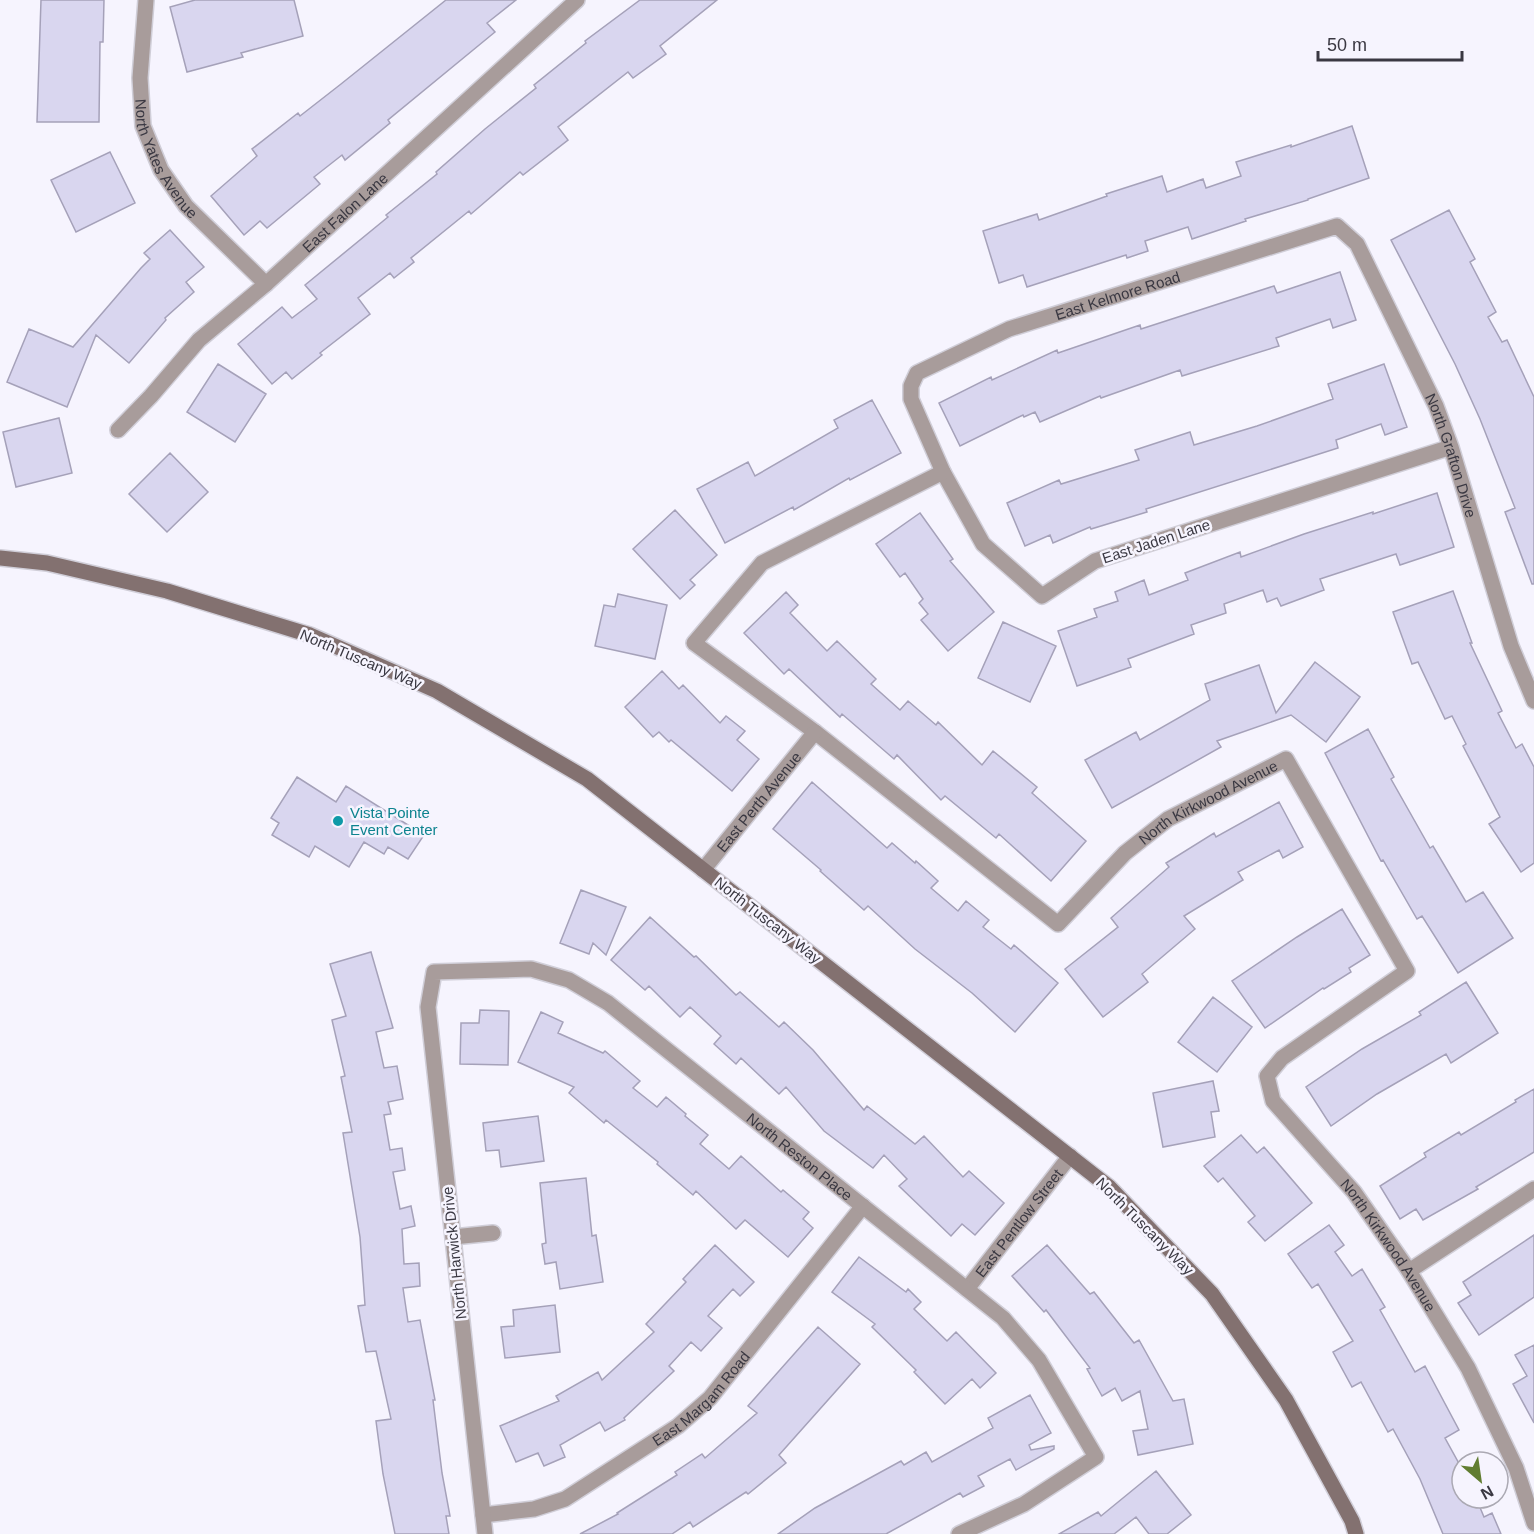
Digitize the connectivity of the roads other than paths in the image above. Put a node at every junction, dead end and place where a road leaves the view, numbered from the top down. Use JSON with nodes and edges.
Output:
{"nodes":[{"id":1,"x":146,"y":0,"type":"edge"},
{"id":2,"x":578,"y":0,"type":"edge"},
{"id":3,"x":1337,"y":226,"type":"joint"},
{"id":4,"x":266,"y":284,"type":"junction"},
{"id":5,"x":910,"y":386,"type":"joint"},
{"id":6,"x":118,"y":430,"type":"dead end"},
{"id":7,"x":1451,"y":447,"type":"junction"},
{"id":8,"x":943,"y":472,"type":"junction"},
{"id":9,"x":0,"y":558,"type":"edge"},
{"id":10,"x":1534,"y":701,"type":"edge"},
{"id":11,"x":815,"y":732,"type":"junction"},
{"id":12,"x":703,"y":870,"type":"junction"},
{"id":13,"x":434,"y":972,"type":"joint"},
{"id":14,"x":1070,"y":1156,"type":"junction"},
{"id":15,"x":1534,"y":1189,"type":"edge"},
{"id":16,"x":863,"y":1206,"type":"junction"},
{"id":17,"x":494,"y":1233,"type":"dead end"},
{"id":18,"x":453,"y":1238,"type":"junction"},
{"id":19,"x":1409,"y":1270,"type":"junction"},
{"id":20,"x":967,"y":1289,"type":"junction"},
{"id":21,"x":483,"y":1515,"type":"junction"},
{"id":22,"x":1534,"y":1523,"type":"edge"},
{"id":23,"x":485,"y":1534,"type":"edge"},
{"id":24,"x":958,"y":1534,"type":"edge"},
{"id":25,"x":1356,"y":1534,"type":"edge"}],
"edges":[{"from":1,"to":4,"type":"street","name":"North Yates Avenue"},
{"from":2,"to":4,"type":"street","name":"East Falon Lane"},
{"from":3,"to":5,"type":"street","name":"East Kelmore Road"},
{"from":3,"to":7,"type":"street","name":"North Grafton Drive"},
{"from":4,"to":6,"type":"street","name":"East Falon Lane"},
{"from":5,"to":8,"type":"street","name":"East Jaden Lane"},
{"from":7,"to":8,"type":"street","name":"East Jaden Lane"},
{"from":7,"to":10,"type":"street","name":"North Grafton Drive"},
{"from":8,"to":11,"type":"street","name":"North Kirkwood Avenue"},
{"from":9,"to":12,"type":"street","name":"North Tuscany Way"},
{"from":11,"to":12,"type":"street","name":"East Perth Avenue"},
{"from":11,"to":19,"type":"street","name":"North Kirkwood Avenue"},
{"from":12,"to":14,"type":"street","name":"North Tuscany Way"},
{"from":13,"to":16,"type":"street","name":"North Reston Place"},
{"from":13,"to":18,"type":"street","name":"North Harwick Drive"},
{"from":14,"to":20,"type":"street","name":"East Pentlow Street"},
{"from":14,"to":25,"type":"street","name":"North Tuscany Way"},
{"from":15,"to":19,"type":"street"},
{"from":16,"to":20,"type":"street","name":"North Reston Place"},
{"from":16,"to":21,"type":"street","name":"East Margam Road"},
{"from":17,"to":18,"type":"street"},
{"from":18,"to":21,"type":"street","name":"North Harwick Drive"},
{"from":19,"to":22,"type":"street","name":"North Kirkwood Avenue"},
{"from":20,"to":24,"type":"street","name":"North Reston Place"},
{"from":21,"to":23,"type":"street","name":"North Harwick Drive"}]}
